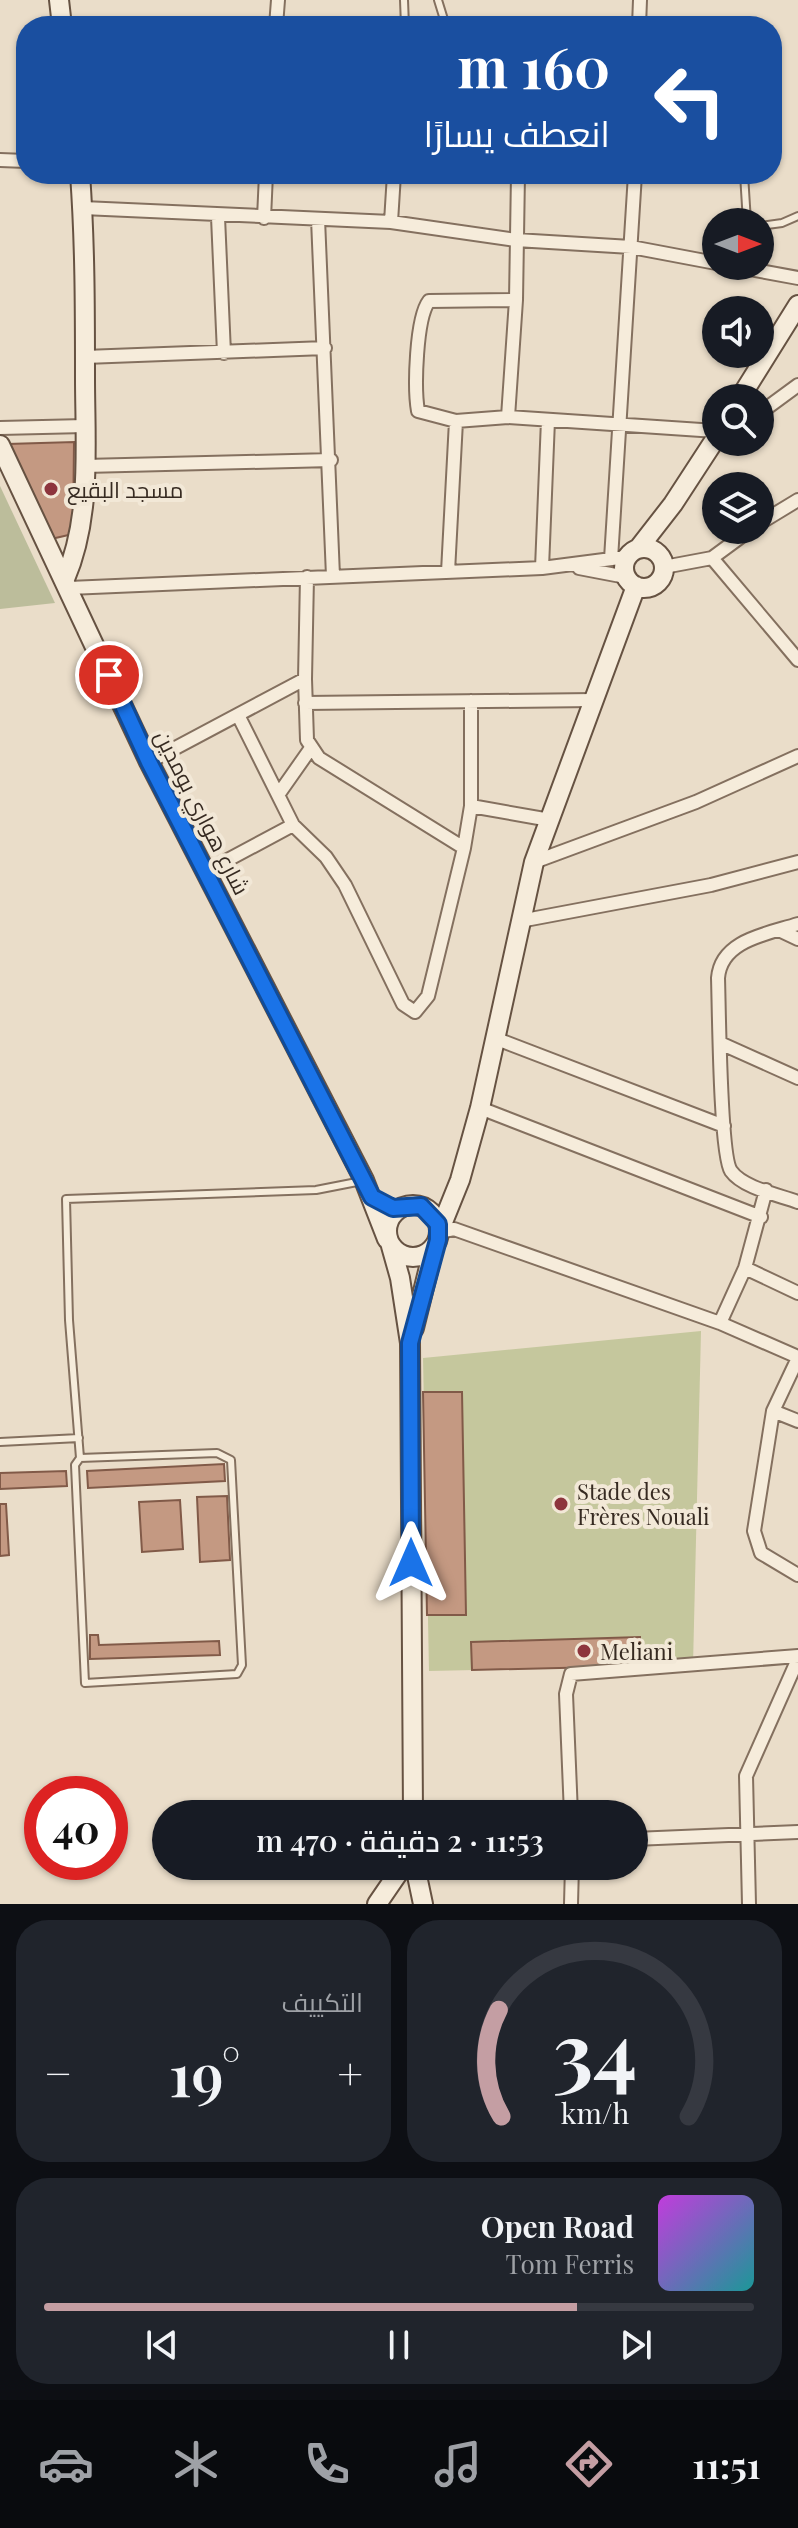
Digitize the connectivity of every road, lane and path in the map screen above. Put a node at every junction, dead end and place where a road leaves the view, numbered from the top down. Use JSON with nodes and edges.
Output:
{"nodes":[{"id":1,"x":81,"y":184,"type":"edge"},
{"id":2,"x":266,"y":184,"type":"edge"},
{"id":3,"x":393,"y":184,"type":"edge"},
{"id":4,"x":518,"y":184,"type":"edge"},
{"id":5,"x":634,"y":184,"type":"edge"},
{"id":6,"x":745,"y":184,"type":"edge"},
{"id":7,"x":83,"y":208,"type":"junction"},
{"id":8,"x":746,"y":208,"type":"edge"},
{"id":9,"x":798,"y":216,"type":"edge"},
{"id":10,"x":218,"y":217,"type":"junction"},
{"id":11,"x":264,"y":218,"type":"junction"},
{"id":12,"x":318,"y":219,"type":"junction"},
{"id":13,"x":391,"y":222,"type":"junction"},
{"id":14,"x":774,"y":224,"type":"edge"},
{"id":15,"x":516,"y":240,"type":"junction"},
{"id":16,"x":631,"y":247,"type":"junction"},
{"id":17,"x":702,"y":260,"type":"edge"},
{"id":18,"x":774,"y":273,"type":"edge"},
{"id":19,"x":798,"y":278,"type":"edge"},
{"id":20,"x":516,"y":300,"type":"junction"},
{"id":21,"x":798,"y":305,"type":"edge"},
{"id":22,"x":325,"y":348,"type":"junction"},
{"id":23,"x":224,"y":353,"type":"junction"},
{"id":24,"x":85,"y":357,"type":"junction"},
{"id":25,"x":749,"y":384,"type":"edge"},
{"id":26,"x":798,"y":385,"type":"edge"},
{"id":27,"x":774,"y":403,"type":"edge"},
{"id":28,"x":508,"y":417,"type":"junction"},
{"id":29,"x":548,"y":420,"type":"junction"},
{"id":30,"x":456,"y":421,"type":"junction"},
{"id":31,"x":618,"y":424,"type":"junction"},
{"id":32,"x":85,"y":426,"type":"junction"},
{"id":33,"x":0,"y":428,"type":"edge"},
{"id":34,"x":702,"y":430,"type":"edge"},
{"id":35,"x":0,"y":445,"type":"edge"},
{"id":36,"x":707,"y":456,"type":"edge"},
{"id":37,"x":331,"y":460,"type":"junction"},
{"id":38,"x":85,"y":466,"type":"junction"},
{"id":39,"x":798,"y":500,"type":"edge"},
{"id":40,"x":673,"y":504,"type":"junction"},
{"id":41,"x":774,"y":515,"type":"edge"},
{"id":42,"x":731,"y":544,"type":"edge"},
{"id":43,"x":625,"y":555,"type":"junction"},
{"id":44,"x":712,"y":558,"type":"junction"},
{"id":45,"x":662,"y":562,"type":"junction"},
{"id":46,"x":568,"y":566,"type":"junction"},
{"id":47,"x":542,"y":568,"type":"junction"},
{"id":48,"x":448,"y":572,"type":"junction"},
{"id":49,"x":333,"y":576,"type":"junction"},
{"id":50,"x":307,"y":577,"type":"junction"},
{"id":51,"x":631,"y":582,"type":"junction"},
{"id":52,"x":67,"y":584,"type":"junction"},
{"id":53,"x":798,"y":660,"type":"edge"},
{"id":54,"x":305,"y":679,"type":"junction"},
{"id":55,"x":594,"y":700,"type":"junction"},
{"id":56,"x":471,"y":701,"type":"junction"},
{"id":57,"x":305,"y":703,"type":"junction"},
{"id":58,"x":238,"y":715,"type":"junction"},
{"id":59,"x":311,"y":748,"type":"junction"},
{"id":60,"x":798,"y":756,"type":"edge"},
{"id":61,"x":149,"y":762,"type":"junction"},
{"id":62,"x":278,"y":795,"type":"junction"},
{"id":63,"x":471,"y":806,"type":"junction"},
{"id":64,"x":550,"y":820,"type":"junction"},
{"id":65,"x":293,"y":825,"type":"junction"},
{"id":66,"x":464,"y":848,"type":"junction"},
{"id":67,"x":534,"y":862,"type":"junction"},
{"id":68,"x":798,"y":862,"type":"edge"},
{"id":69,"x":207,"y":871,"type":"junction"},
{"id":70,"x":520,"y":921,"type":"junction"},
{"id":71,"x":798,"y":924,"type":"edge"},
{"id":72,"x":779,"y":930,"type":"junction"},
{"id":73,"x":798,"y":939,"type":"edge"},
{"id":74,"x":497,"y":1039,"type":"junction"},
{"id":75,"x":720,"y":1043,"type":"junction"},
{"id":76,"x":798,"y":1078,"type":"edge"},
{"id":77,"x":480,"y":1108,"type":"junction"},
{"id":78,"x":724,"y":1126,"type":"junction"},
{"id":79,"x":460,"y":1180,"type":"junction"},
{"id":80,"x":368,"y":1188,"type":"junction"},
{"id":81,"x":766,"y":1190,"type":"junction"},
{"id":82,"x":798,"y":1202,"type":"edge"},
{"id":83,"x":407,"y":1206,"type":"junction"},
{"id":84,"x":761,"y":1217,"type":"junction"},
{"id":85,"x":436,"y":1240,"type":"junction"},
{"id":86,"x":389,"y":1243,"type":"junction"},
{"id":87,"x":745,"y":1268,"type":"junction"},
{"id":88,"x":798,"y":1293,"type":"edge"},
{"id":89,"x":720,"y":1323,"type":"junction"},
{"id":90,"x":410,"y":1343,"type":"junction"},
{"id":91,"x":798,"y":1357,"type":"edge"},
{"id":92,"x":773,"y":1411,"type":"junction"},
{"id":93,"x":798,"y":1421,"type":"edge"},
{"id":94,"x":79,"y":1438,"type":"junction"},
{"id":95,"x":0,"y":1442,"type":"edge"},
{"id":96,"x":80,"y":1458,"type":"junction"},
{"id":97,"x":798,"y":1575,"type":"edge"},
{"id":98,"x":798,"y":1658,"type":"edge"},
{"id":99,"x":413,"y":1800,"type":"edge"},
{"id":100,"x":570,"y":1800,"type":"edge"},
{"id":101,"x":798,"y":1832,"type":"edge"},
{"id":102,"x":747,"y":1836,"type":"junction"},
{"id":103,"x":648,"y":1839,"type":"edge"},
{"id":104,"x":393,"y":1880,"type":"edge"},
{"id":105,"x":418,"y":1880,"type":"edge"},
{"id":106,"x":572,"y":1880,"type":"edge"},
{"id":107,"x":377,"y":1904,"type":"edge"},
{"id":108,"x":423,"y":1904,"type":"edge"},
{"id":109,"x":571,"y":1904,"type":"edge"},
{"id":110,"x":749,"y":1904,"type":"edge"}],
"edges":[{"from":1,"to":7,"type":"street"},
{"from":2,"to":11,"type":"street"},
{"from":3,"to":13,"type":"street"},
{"from":4,"to":15,"type":"street"},
{"from":5,"to":16,"type":"street"},
{"from":6,"to":8,"type":"lane"},
{"from":7,"to":10,"type":"street"},
{"from":7,"to":24,"type":"street"},
{"from":9,"to":14,"type":"lane"},
{"from":10,"to":11,"type":"street"},
{"from":10,"to":23,"type":"street"},
{"from":11,"to":12,"type":"street"},
{"from":12,"to":13,"type":"street"},
{"from":12,"to":22,"type":"street"},
{"from":13,"to":15,"type":"street"},
{"from":15,"to":16,"type":"street"},
{"from":15,"to":20,"type":"street"},
{"from":16,"to":17,"type":"street"},
{"from":16,"to":31,"type":"street"},
{"from":18,"to":19,"type":"street"},
{"from":20,"to":28,"type":"street"},
{"from":20,"to":30,"type":"street"},
{"from":21,"to":25,"type":"street"},
{"from":22,"to":23,"type":"street"},
{"from":22,"to":37,"type":"street"},
{"from":23,"to":24,"type":"street"},
{"from":24,"to":32,"type":"street"},
{"from":26,"to":27,"type":"street"},
{"from":28,"to":29,"type":"street"},
{"from":28,"to":30,"type":"street"},
{"from":29,"to":31,"type":"street"},
{"from":29,"to":47,"type":"street"},
{"from":30,"to":48,"type":"street"},
{"from":31,"to":34,"type":"street"},
{"from":31,"to":43,"type":"street"},
{"from":32,"to":33,"type":"street"},
{"from":32,"to":38,"type":"street"},
{"from":35,"to":52,"type":"street","name":"شارع هواري بومدين"},
{"from":36,"to":40,"type":"street"},
{"from":37,"to":38,"type":"street"},
{"from":37,"to":49,"type":"street"},
{"from":38,"to":52,"type":"street"},
{"from":39,"to":41,"type":"street"},
{"from":40,"to":43,"type":"street"},
{"from":40,"to":45,"type":"street"},
{"from":42,"to":44,"type":"street"},
{"from":43,"to":45,"type":"street"},
{"from":43,"to":46,"type":"street"},
{"from":43,"to":51,"type":"street"},
{"from":44,"to":45,"type":"street"},
{"from":44,"to":53,"type":"street"},
{"from":45,"to":51,"type":"street"},
{"from":46,"to":47,"type":"street"},
{"from":46,"to":51,"type":"street"},
{"from":47,"to":48,"type":"street"},
{"from":48,"to":49,"type":"street"},
{"from":49,"to":50,"type":"street"},
{"from":50,"to":52,"type":"street"},
{"from":50,"to":54,"type":"street"},
{"from":51,"to":55,"type":"street"},
{"from":52,"to":61,"type":"street","name":"شارع هواري بومدين"},
{"from":54,"to":57,"type":"street"},
{"from":54,"to":58,"type":"street"},
{"from":55,"to":56,"type":"street"},
{"from":55,"to":64,"type":"street"},
{"from":56,"to":57,"type":"street"},
{"from":56,"to":63,"type":"street"},
{"from":57,"to":59,"type":"street"},
{"from":58,"to":61,"type":"street"},
{"from":58,"to":62,"type":"street"},
{"from":59,"to":62,"type":"street"},
{"from":59,"to":66,"type":"street"},
{"from":60,"to":67,"type":"street"},
{"from":61,"to":69,"type":"street","name":"شارع هواري بومدين"},
{"from":62,"to":65,"type":"street"},
{"from":63,"to":64,"type":"street"},
{"from":63,"to":66,"type":"street"},
{"from":64,"to":67,"type":"street"},
{"from":65,"to":66,"type":"street"},
{"from":65,"to":69,"type":"street"},
{"from":67,"to":70,"type":"street"},
{"from":68,"to":70,"type":"street"},
{"from":69,"to":80,"type":"street","name":"شارع هواري بومدين"},
{"from":70,"to":74,"type":"street"},
{"from":71,"to":72,"type":"street"},
{"from":72,"to":73,"type":"street"},
{"from":72,"to":75,"type":"street"},
{"from":74,"to":77,"type":"street"},
{"from":74,"to":78,"type":"street"},
{"from":75,"to":76,"type":"street"},
{"from":75,"to":78,"type":"street"},
{"from":77,"to":79,"type":"street"},
{"from":77,"to":84,"type":"street"},
{"from":78,"to":81,"type":"street"},
{"from":79,"to":83,"type":"street"},
{"from":79,"to":85,"type":"street"},
{"from":80,"to":83,"type":"street"},
{"from":80,"to":86,"type":"street","name":"شارع هواري بومدين"},
{"from":80,"to":94,"type":"lane"},
{"from":81,"to":82,"type":"street"},
{"from":81,"to":84,"type":"street"},
{"from":83,"to":85,"type":"street"},
{"from":83,"to":86,"type":"street"},
{"from":84,"to":87,"type":"street"},
{"from":85,"to":86,"type":"street"},
{"from":85,"to":89,"type":"street"},
{"from":85,"to":90,"type":"street"},
{"from":86,"to":90,"type":"street","name":"شارع هواري بومدين"},
{"from":87,"to":88,"type":"street"},
{"from":87,"to":89,"type":"street"},
{"from":89,"to":91,"type":"street"},
{"from":90,"to":99,"type":"street"},
{"from":91,"to":92,"type":"street"},
{"from":92,"to":93,"type":"street"},
{"from":92,"to":97,"type":"street"},
{"from":94,"to":95,"type":"lane"},
{"from":94,"to":96,"type":"lane"},
{"from":96,"to":96,"type":"lane"},
{"from":98,"to":100,"type":"street"},
{"from":98,"to":102,"type":"street"},
{"from":101,"to":102,"type":"street"},
{"from":102,"to":103,"type":"street"},
{"from":102,"to":110,"type":"street"},
{"from":104,"to":107,"type":"street"},
{"from":105,"to":108,"type":"street"},
{"from":106,"to":109,"type":"street"}]}
